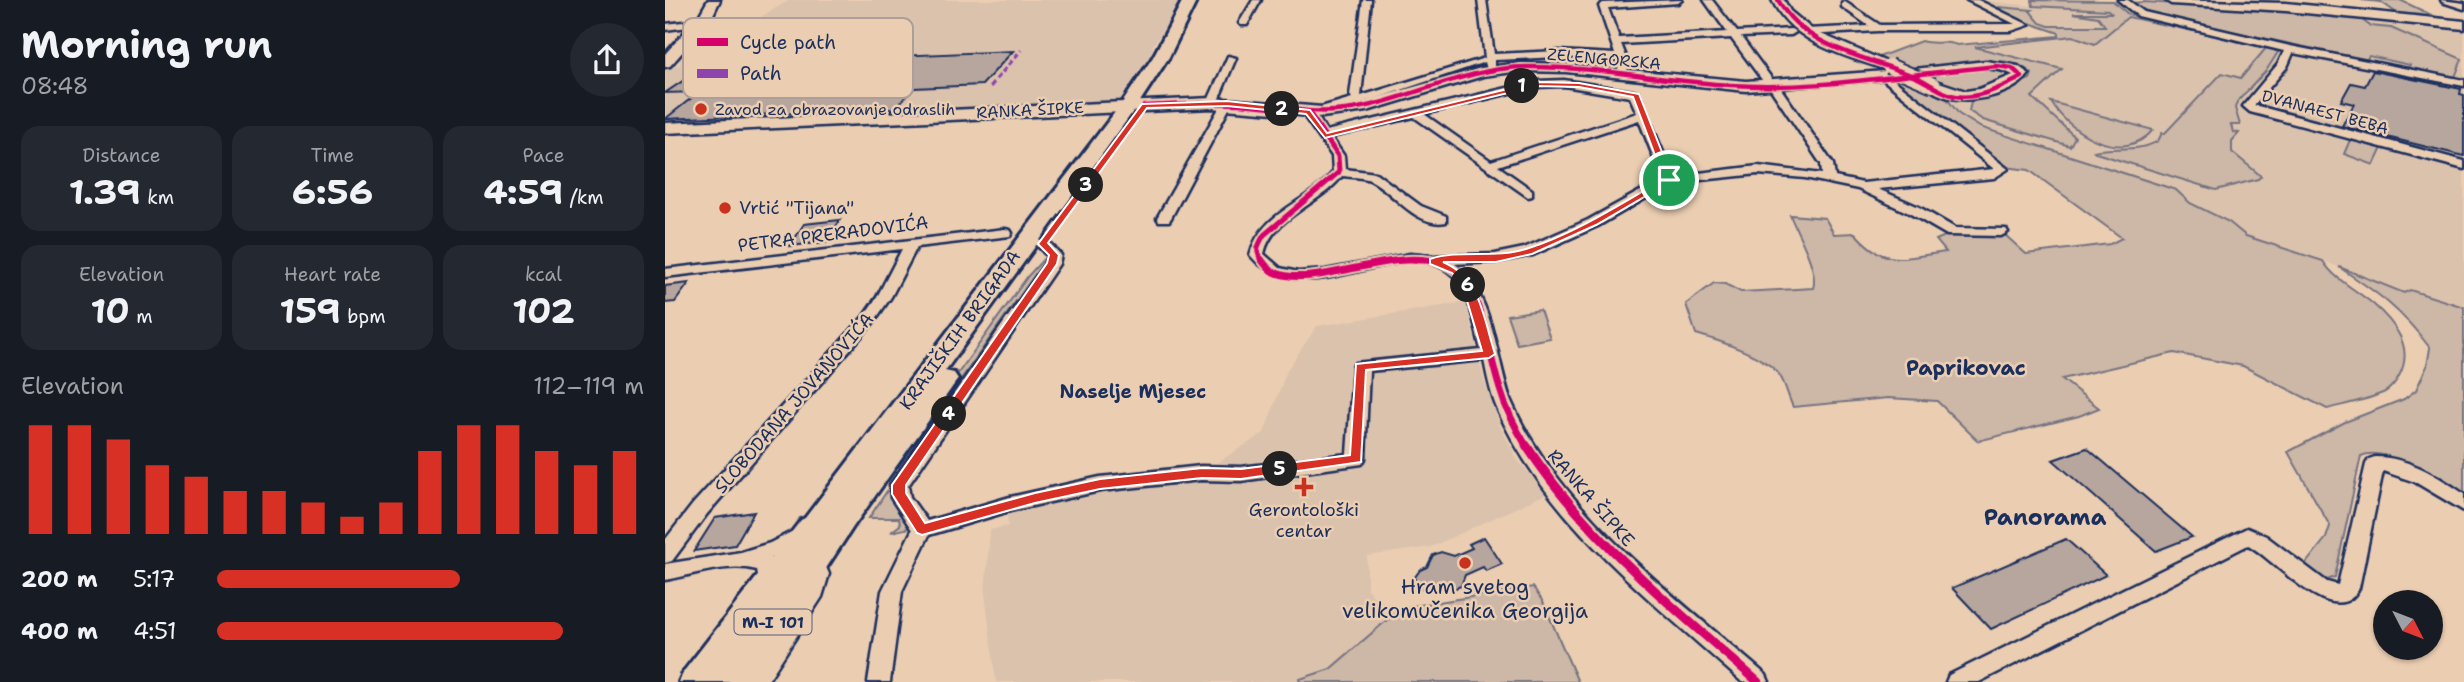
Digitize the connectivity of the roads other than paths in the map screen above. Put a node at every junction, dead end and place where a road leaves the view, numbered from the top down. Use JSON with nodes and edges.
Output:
{"nodes":[{"id":1,"x":715,"y":0,"type":"edge"},
{"id":2,"x":1190,"y":0,"type":"edge"},
{"id":3,"x":1202,"y":0,"type":"edge"},
{"id":4,"x":1257,"y":0,"type":"edge"},
{"id":5,"x":1367,"y":0,"type":"edge"},
{"id":6,"x":1482,"y":0,"type":"edge"},
{"id":7,"x":1670,"y":0,"type":"edge"},
{"id":8,"x":1678,"y":0,"type":"edge"},
{"id":9,"x":1708,"y":0,"type":"edge"},
{"id":10,"x":1778,"y":0,"type":"edge"},
{"id":11,"x":1971,"y":0,"type":"edge"},
{"id":12,"x":2122,"y":0,"type":"edge"},
{"id":13,"x":2171,"y":0,"type":"edge"},
{"id":14,"x":2445,"y":0,"type":"edge"},
{"id":15,"x":2221,"y":1,"type":"edge"},
{"id":16,"x":1621,"y":2,"type":"edge"},
{"id":17,"x":2282,"y":4,"type":"edge"},
{"id":18,"x":1845,"y":5,"type":"dead end"},
{"id":19,"x":2464,"y":6,"type":"edge"},
{"id":20,"x":704,"y":18,"type":"edge"},
{"id":21,"x":1244,"y":23,"type":"dead end"},
{"id":22,"x":683,"y":25,"type":"edge"},
{"id":23,"x":2464,"y":25,"type":"edge"},
{"id":24,"x":665,"y":27,"type":"edge"},
{"id":25,"x":1878,"y":28,"type":"junction"},
{"id":26,"x":1791,"y":32,"type":"dead end"},
{"id":27,"x":1806,"y":32,"type":"junction"},
{"id":28,"x":1736,"y":35,"type":"junction"},
{"id":29,"x":1615,"y":41,"type":"junction"},
{"id":30,"x":683,"y":43,"type":"edge"},
{"id":31,"x":2290,"y":49,"type":"junction"},
{"id":32,"x":1621,"y":57,"type":"junction"},
{"id":33,"x":1231,"y":58,"type":"dead end"},
{"id":34,"x":665,"y":63,"type":"edge"},
{"id":35,"x":1488,"y":63,"type":"junction"},
{"id":36,"x":1897,"y":72,"type":"junction"},
{"id":37,"x":1624,"y":74,"type":"junction"},
{"id":38,"x":1770,"y":82,"type":"junction"},
{"id":39,"x":2464,"y":83,"type":"edge"},
{"id":40,"x":1933,"y":85,"type":"joint"},
{"id":41,"x":1359,"y":100,"type":"junction"},
{"id":42,"x":1220,"y":103,"type":"junction"},
{"id":43,"x":1137,"y":106,"type":"junction"},
{"id":44,"x":1310,"y":112,"type":"junction"},
{"id":45,"x":1418,"y":115,"type":"junction"},
{"id":46,"x":1643,"y":115,"type":"junction"},
{"id":47,"x":665,"y":128,"type":"edge"},
{"id":48,"x":1325,"y":135,"type":"junction"},
{"id":49,"x":1489,"y":165,"type":"junction"},
{"id":50,"x":2464,"y":165,"type":"edge"},
{"id":51,"x":1339,"y":172,"type":"junction"},
{"id":52,"x":1829,"y":178,"type":"junction"},
{"id":53,"x":1669,"y":180,"type":"junction"},
{"id":54,"x":1862,"y":186,"type":"junction"},
{"id":55,"x":1528,"y":193,"type":"dead end"},
{"id":56,"x":1164,"y":218,"type":"dead end"},
{"id":57,"x":1441,"y":219,"type":"dead end"},
{"id":58,"x":2001,"y":232,"type":"dead end"},
{"id":59,"x":1005,"y":233,"type":"dead end"},
{"id":60,"x":912,"y":244,"type":"junction"},
{"id":61,"x":1043,"y":244,"type":"junction"},
{"id":62,"x":1434,"y":261,"type":"junction"},
{"id":63,"x":665,"y":273,"type":"edge"},
{"id":64,"x":1489,"y":354,"type":"junction"},
{"id":65,"x":2464,"y":505,"type":"edge"},
{"id":66,"x":825,"y":525,"type":"junction"},
{"id":67,"x":922,"y":530,"type":"junction"},
{"id":68,"x":665,"y":555,"type":"edge"},
{"id":69,"x":740,"y":560,"type":"junction"},
{"id":70,"x":814,"y":563,"type":"junction"},
{"id":71,"x":665,"y":572,"type":"edge"},
{"id":72,"x":768,"y":585,"type":"junction"},
{"id":73,"x":697,"y":682,"type":"edge"},
{"id":74,"x":732,"y":682,"type":"edge"},
{"id":75,"x":754,"y":682,"type":"edge"},
{"id":76,"x":880,"y":682,"type":"edge"},
{"id":77,"x":1758,"y":682,"type":"edge"},
{"id":78,"x":1957,"y":682,"type":"edge"}],
"edges":[{"from":1,"to":20,"type":"street"},
{"from":2,"to":43,"type":"main road","name":"KRAJIŠKIH BRIGADA","number":"M-I 101"},
{"from":3,"to":43,"type":"main road","name":"KRAJIŠKIH BRIGADA","number":"M-I 101"},
{"from":4,"to":21,"type":"street"},
{"from":5,"to":41,"type":"street"},
{"from":6,"to":35,"type":"street"},
{"from":7,"to":8,"type":"street"},
{"from":7,"to":16,"type":"street"},
{"from":9,"to":28,"type":"street"},
{"from":10,"to":27,"type":"street","name":"ZELENGORSKA"},
{"from":11,"to":25,"type":"street"},
{"from":12,"to":31,"type":"street"},
{"from":13,"to":15,"type":"street"},
{"from":14,"to":19,"type":"street"},
{"from":15,"to":17,"type":"street"},
{"from":16,"to":29,"type":"street"},
{"from":17,"to":23,"type":"street"},
{"from":18,"to":25,"type":"street"},
{"from":22,"to":24,"type":"street"},
{"from":25,"to":27,"type":"street"},
{"from":26,"to":28,"type":"street"},
{"from":27,"to":36,"type":"street","name":"ZELENGORSKA"},
{"from":28,"to":29,"type":"street"},
{"from":28,"to":38,"type":"street"},
{"from":29,"to":32,"type":"street"},
{"from":30,"to":34,"type":"street"},
{"from":31,"to":39,"type":"street"},
{"from":31,"to":50,"type":"street","name":"DVANAEST BEBA"},
{"from":32,"to":35,"type":"street"},
{"from":32,"to":37,"type":"street"},
{"from":33,"to":42,"type":"street"},
{"from":35,"to":37,"type":"street","name":"ZELENGORSKA"},
{"from":35,"to":41,"type":"street"},
{"from":35,"to":44,"type":"street","name":"ZELENGORSKA"},
{"from":36,"to":38,"type":"street","name":"ZELENGORSKA"},
{"from":36,"to":40,"type":"street","name":"ZELENGORSKA","bridge":true},
{"from":36,"to":40,"type":"street","name":"ZELENGORSKA"},
{"from":36,"to":54,"type":"street"},
{"from":37,"to":38,"type":"street","name":"ZELENGORSKA"},
{"from":38,"to":52,"type":"street"},
{"from":41,"to":44,"type":"street"},
{"from":42,"to":43,"type":"street","name":"RANKA ŠIPKE"},
{"from":42,"to":44,"type":"street","name":"RANKA ŠIPKE"},
{"from":42,"to":56,"type":"street"},
{"from":43,"to":47,"type":"street","name":"RANKA ŠIPKE"},
{"from":43,"to":61,"type":"main road","name":"KRAJIŠKIH BRIGADA","number":"M-I 101"},
{"from":43,"to":66,"type":"main road","name":"KRAJIŠKIH BRIGADA","number":"M-I 101"},
{"from":44,"to":48,"type":"street"},
{"from":45,"to":46,"type":"street"},
{"from":45,"to":48,"type":"street"},
{"from":45,"to":49,"type":"street"},
{"from":46,"to":49,"type":"street"},
{"from":46,"to":53,"type":"street"},
{"from":48,"to":51,"type":"street"},
{"from":49,"to":55,"type":"street"},
{"from":51,"to":57,"type":"street"},
{"from":51,"to":62,"type":"street","name":"RANKA ŠIPKE"},
{"from":52,"to":53,"type":"street"},
{"from":52,"to":54,"type":"street"},
{"from":53,"to":62,"type":"street"},
{"from":54,"to":58,"type":"street"},
{"from":59,"to":60,"type":"street","name":"PETRA PRERADOVIĆA"},
{"from":60,"to":63,"type":"street","name":"PETRA PRERADOVIĆA"},
{"from":60,"to":68,"type":"street","name":"SLOBODANA JOVANOVIĆA"},
{"from":61,"to":66,"type":"main road","name":"KRAJIŠKIH BRIGADA","number":"M-I 101"},
{"from":61,"to":67,"type":"street"},
{"from":62,"to":64,"type":"street","name":"RANKA ŠIPKE"},
{"from":64,"to":67,"type":"street"},
{"from":64,"to":77,"type":"street","name":"RANKA ŠIPKE"},
{"from":65,"to":78,"type":"street"},
{"from":66,"to":69,"type":"street"},
{"from":66,"to":70,"type":"main road","name":"KRAJIŠKIH BRIGADA","number":"M-I 101"},
{"from":66,"to":72,"type":"main road","name":"KRAJIŠKIH BRIGADA","number":"M-I 101"},
{"from":67,"to":76,"type":"street"},
{"from":69,"to":71,"type":"street"},
{"from":69,"to":72,"type":"street"},
{"from":70,"to":74,"type":"main road","name":"KRAJIŠKIH BRIGADA","number":"M-I 101"},
{"from":70,"to":75,"type":"street"},
{"from":72,"to":73,"type":"main road","name":"KRAJIŠKIH BRIGADA","number":"M-I 101"}]}
